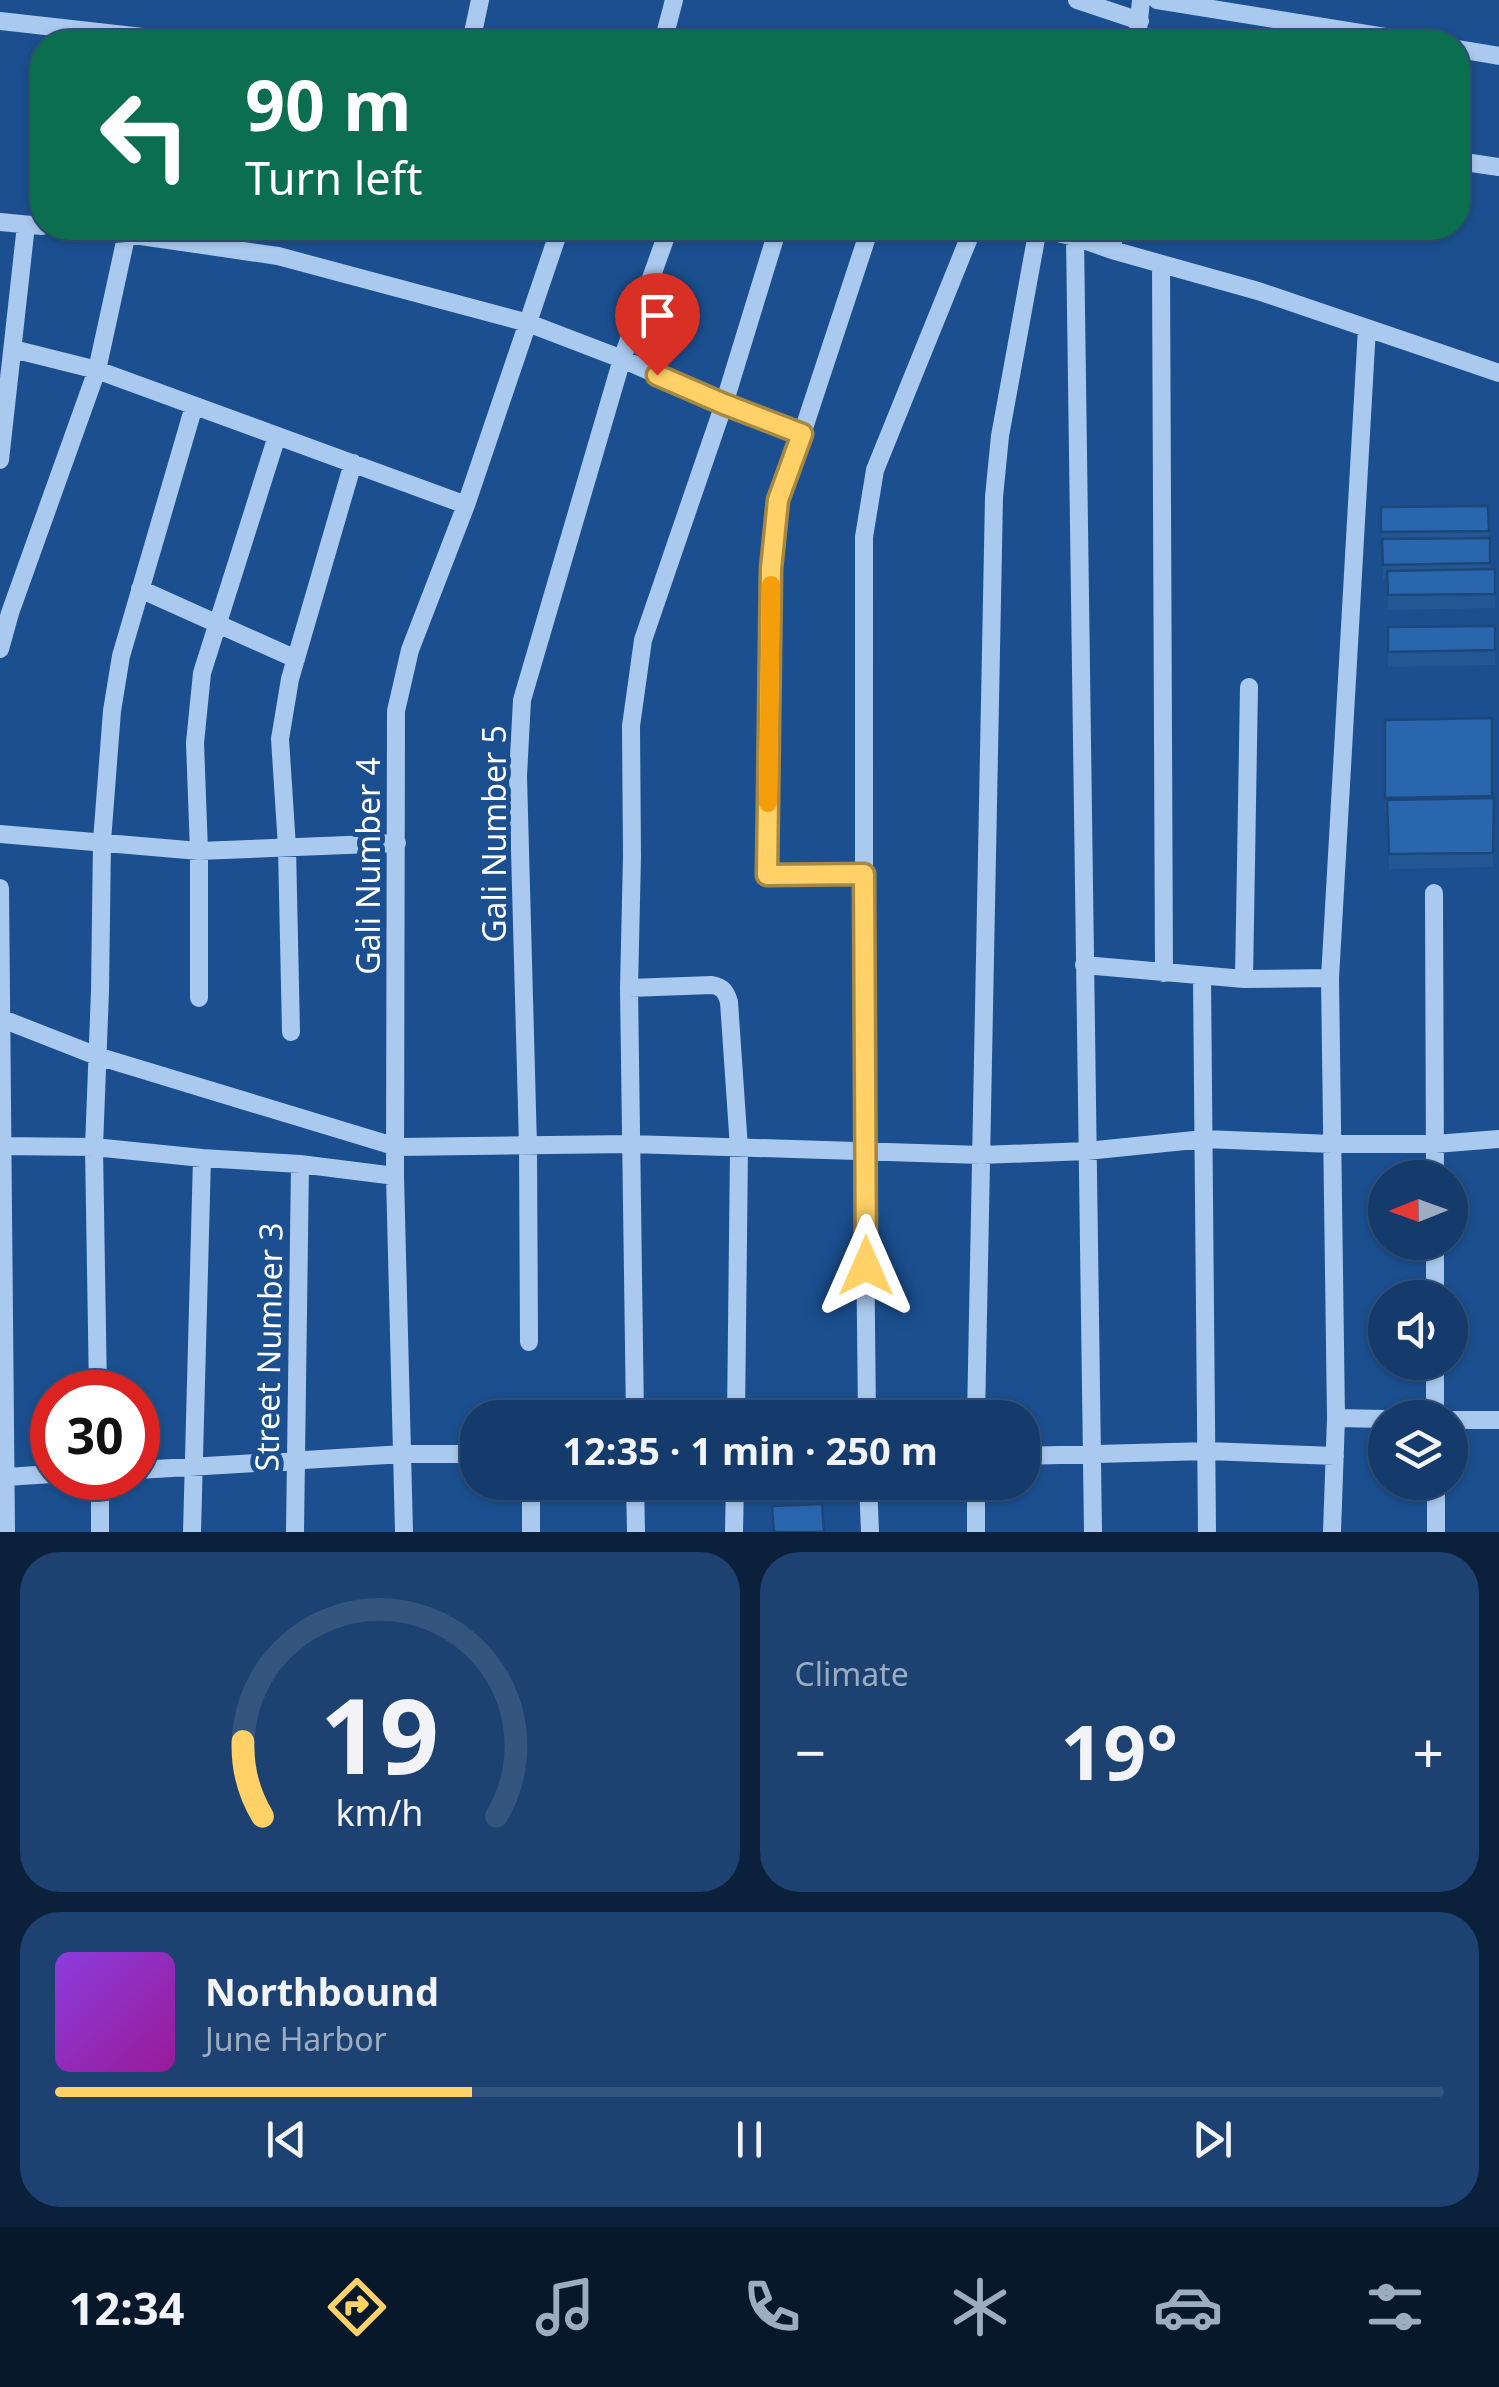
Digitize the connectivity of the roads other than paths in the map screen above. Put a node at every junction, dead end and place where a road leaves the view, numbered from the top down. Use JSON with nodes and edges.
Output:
{"nodes":[{"id":1,"x":480,"y":0,"type":"edge"},
{"id":2,"x":674,"y":0,"type":"edge"},
{"id":3,"x":1077,"y":0,"type":"edge"},
{"id":4,"x":1141,"y":0,"type":"edge"},
{"id":5,"x":1157,"y":0,"type":"edge"},
{"id":6,"x":0,"y":20,"type":"edge"},
{"id":7,"x":1140,"y":22,"type":"junction"},
{"id":8,"x":80,"y":30,"type":"edge"},
{"id":9,"x":474,"y":30,"type":"edge"},
{"id":10,"x":666,"y":30,"type":"edge"},
{"id":11,"x":1139,"y":30,"type":"edge"},
{"id":12,"x":1342,"y":30,"type":"edge"},
{"id":13,"x":1470,"y":51,"type":"edge"},
{"id":14,"x":1499,"y":56,"type":"edge"},
{"id":15,"x":1470,"y":163,"type":"edge"},
{"id":16,"x":1499,"y":167,"type":"edge"},
{"id":17,"x":0,"y":222,"type":"edge"},
{"id":18,"x":30,"y":226,"type":"edge"},
{"id":19,"x":32,"y":240,"type":"edge"},
{"id":20,"x":126,"y":240,"type":"edge"},
{"id":21,"x":182,"y":240,"type":"edge"},
{"id":22,"x":556,"y":240,"type":"edge"},
{"id":23,"x":665,"y":240,"type":"edge"},
{"id":24,"x":774,"y":240,"type":"edge"},
{"id":25,"x":866,"y":240,"type":"edge"},
{"id":26,"x":968,"y":240,"type":"edge"},
{"id":27,"x":1035,"y":240,"type":"edge"},
{"id":28,"x":1076,"y":240,"type":"edge"},
{"id":29,"x":1084,"y":240,"type":"edge"},
{"id":30,"x":1114,"y":240,"type":"edge"},
{"id":31,"x":1112,"y":250,"type":"junction"},
{"id":32,"x":1161,"y":264,"type":"junction"},
{"id":33,"x":528,"y":323,"type":"junction"},
{"id":34,"x":1367,"y":328,"type":"junction"},
{"id":35,"x":13,"y":350,"type":"junction"},
{"id":36,"x":622,"y":359,"type":"junction"},
{"id":37,"x":97,"y":370,"type":"junction"},
{"id":38,"x":1499,"y":373,"type":"edge"},
{"id":39,"x":724,"y":404,"type":"junction"},
{"id":40,"x":194,"y":406,"type":"junction"},
{"id":41,"x":802,"y":434,"type":"junction"},
{"id":42,"x":277,"y":436,"type":"junction"},
{"id":43,"x":0,"y":460,"type":"edge"},
{"id":44,"x":353,"y":463,"type":"junction"},
{"id":45,"x":466,"y":504,"type":"junction"},
{"id":46,"x":140,"y":589,"type":"junction"},
{"id":47,"x":218,"y":625,"type":"junction"},
{"id":48,"x":0,"y":649,"type":"edge"},
{"id":49,"x":296,"y":659,"type":"junction"},
{"id":50,"x":1248,"y":687,"type":"dead end"},
{"id":51,"x":0,"y":834,"type":"edge"},
{"id":52,"x":102,"y":841,"type":"junction"},
{"id":53,"x":397,"y":843,"type":"junction"},
{"id":54,"x":287,"y":847,"type":"junction"},
{"id":55,"x":199,"y":851,"type":"junction"},
{"id":56,"x":864,"y":874,"type":"junction"},
{"id":57,"x":0,"y":888,"type":"edge"},
{"id":58,"x":1434,"y":893,"type":"dead end"},
{"id":59,"x":1,"y":932,"type":"edge"},
{"id":60,"x":1084,"y":965,"type":"junction"},
{"id":61,"x":1164,"y":973,"type":"junction"},
{"id":62,"x":1202,"y":976,"type":"junction"},
{"id":63,"x":1330,"y":978,"type":"junction"},
{"id":64,"x":1244,"y":980,"type":"junction"},
{"id":65,"x":629,"y":988,"type":"junction"},
{"id":66,"x":199,"y":998,"type":"dead end"},
{"id":67,"x":1,"y":1019,"type":"edge"},
{"id":68,"x":291,"y":1032,"type":"dead end"},
{"id":69,"x":97,"y":1056,"type":"junction"},
{"id":70,"x":1204,"y":1139,"type":"junction"},
{"id":71,"x":1499,"y":1139,"type":"edge"},
{"id":72,"x":631,"y":1144,"type":"junction"},
{"id":73,"x":1332,"y":1144,"type":"junction"},
{"id":74,"x":1436,"y":1144,"type":"junction"},
{"id":75,"x":2,"y":1146,"type":"edge"},
{"id":76,"x":528,"y":1146,"type":"junction"},
{"id":77,"x":94,"y":1147,"type":"junction"},
{"id":78,"x":397,"y":1147,"type":"junction"},
{"id":79,"x":739,"y":1148,"type":"junction"},
{"id":80,"x":1087,"y":1151,"type":"junction"},
{"id":81,"x":864,"y":1152,"type":"junction"},
{"id":82,"x":981,"y":1155,"type":"junction"},
{"id":83,"x":202,"y":1158,"type":"junction"},
{"id":84,"x":1436,"y":1160,"type":"edge"},
{"id":85,"x":300,"y":1164,"type":"junction"},
{"id":86,"x":396,"y":1176,"type":"junction"},
{"id":87,"x":529,"y":1342,"type":"dead end"},
{"id":88,"x":98,"y":1370,"type":"edge"},
{"id":89,"x":634,"y":1400,"type":"edge"},
{"id":90,"x":736,"y":1400,"type":"edge"},
{"id":91,"x":867,"y":1400,"type":"edge"},
{"id":92,"x":976,"y":1400,"type":"edge"},
{"id":93,"x":1336,"y":1418,"type":"junction"},
{"id":94,"x":1368,"y":1419,"type":"edge"},
{"id":95,"x":1468,"y":1420,"type":"edge"},
{"id":96,"x":1499,"y":1420,"type":"edge"},
{"id":97,"x":1208,"y":1451,"type":"junction"},
{"id":98,"x":404,"y":1454,"type":"junction"},
{"id":99,"x":460,"y":1454,"type":"edge"},
{"id":100,"x":1092,"y":1454,"type":"junction"},
{"id":101,"x":1040,"y":1455,"type":"edge"},
{"id":102,"x":1335,"y":1456,"type":"junction"},
{"id":103,"x":297,"y":1460,"type":"junction"},
{"id":104,"x":192,"y":1466,"type":"junction"},
{"id":105,"x":160,"y":1468,"type":"edge"},
{"id":106,"x":30,"y":1475,"type":"edge"},
{"id":107,"x":6,"y":1477,"type":"junction"},
{"id":108,"x":100,"y":1500,"type":"edge"},
{"id":109,"x":530,"y":1500,"type":"edge"},
{"id":110,"x":636,"y":1500,"type":"edge"},
{"id":111,"x":735,"y":1500,"type":"edge"},
{"id":112,"x":869,"y":1500,"type":"edge"},
{"id":113,"x":976,"y":1500,"type":"edge"},
{"id":114,"x":1436,"y":1500,"type":"edge"},
{"id":115,"x":6,"y":1532,"type":"edge"},
{"id":116,"x":100,"y":1532,"type":"edge"},
{"id":117,"x":192,"y":1532,"type":"edge"},
{"id":118,"x":295,"y":1532,"type":"edge"},
{"id":119,"x":404,"y":1532,"type":"edge"},
{"id":120,"x":531,"y":1532,"type":"edge"},
{"id":121,"x":636,"y":1532,"type":"edge"},
{"id":122,"x":734,"y":1532,"type":"edge"},
{"id":123,"x":870,"y":1532,"type":"edge"},
{"id":124,"x":976,"y":1532,"type":"edge"},
{"id":125,"x":1093,"y":1532,"type":"edge"},
{"id":126,"x":1207,"y":1532,"type":"edge"},
{"id":127,"x":1332,"y":1532,"type":"edge"},
{"id":128,"x":1436,"y":1532,"type":"edge"}],
"edges":[{"from":1,"to":9,"type":"street"},
{"from":2,"to":10,"type":"street"},
{"from":3,"to":7,"type":"street"},
{"from":4,"to":7,"type":"street"},
{"from":5,"to":12,"type":"street"},
{"from":6,"to":8,"type":"street"},
{"from":7,"to":11,"type":"street"},
{"from":13,"to":14,"type":"street"},
{"from":15,"to":16,"type":"street"},
{"from":17,"to":18,"type":"street"},
{"from":19,"to":35,"type":"street"},
{"from":20,"to":37,"type":"street"},
{"from":21,"to":33,"type":"street"},
{"from":22,"to":33,"type":"street","name":"Gali Number 4"},
{"from":23,"to":36,"type":"street","name":"Gali Number 5"},
{"from":24,"to":39,"type":"street"},
{"from":25,"to":41,"type":"street"},
{"from":26,"to":56,"type":"street"},
{"from":27,"to":82,"type":"street"},
{"from":28,"to":60,"type":"street"},
{"from":29,"to":31,"type":"street"},
{"from":30,"to":31,"type":"street"},
{"from":31,"to":32,"type":"street"},
{"from":32,"to":34,"type":"street"},
{"from":32,"to":61,"type":"street"},
{"from":33,"to":36,"type":"street"},
{"from":33,"to":45,"type":"street","name":"Gali Number 4"},
{"from":34,"to":38,"type":"street"},
{"from":34,"to":63,"type":"street"},
{"from":35,"to":37,"type":"street"},
{"from":35,"to":43,"type":"street"},
{"from":36,"to":39,"type":"street"},
{"from":36,"to":76,"type":"street","name":"Gali Number 5"},
{"from":37,"to":40,"type":"street"},
{"from":37,"to":48,"type":"street"},
{"from":39,"to":41,"type":"street"},
{"from":39,"to":65,"type":"street"},
{"from":40,"to":42,"type":"street"},
{"from":40,"to":46,"type":"street"},
{"from":41,"to":56,"type":"street"},
{"from":42,"to":44,"type":"street"},
{"from":42,"to":47,"type":"street"},
{"from":44,"to":45,"type":"street"},
{"from":44,"to":49,"type":"street"},
{"from":45,"to":53,"type":"street","name":"Gali Number 4"},
{"from":46,"to":47,"type":"street"},
{"from":46,"to":52,"type":"street"},
{"from":47,"to":49,"type":"street"},
{"from":47,"to":55,"type":"street"},
{"from":49,"to":54,"type":"street"},
{"from":50,"to":64,"type":"street"},
{"from":51,"to":52,"type":"street"},
{"from":52,"to":55,"type":"street"},
{"from":52,"to":69,"type":"street"},
{"from":53,"to":54,"type":"street"},
{"from":53,"to":78,"type":"street","name":"Gali Number 4"},
{"from":54,"to":55,"type":"street"},
{"from":54,"to":68,"type":"street"},
{"from":55,"to":66,"type":"street"},
{"from":56,"to":81,"type":"street"},
{"from":57,"to":59,"type":"street"},
{"from":58,"to":74,"type":"street"},
{"from":59,"to":67,"type":"street"},
{"from":60,"to":61,"type":"street"},
{"from":60,"to":80,"type":"street"},
{"from":61,"to":62,"type":"street"},
{"from":62,"to":64,"type":"street"},
{"from":62,"to":70,"type":"street"},
{"from":63,"to":64,"type":"street"},
{"from":63,"to":73,"type":"street"},
{"from":65,"to":72,"type":"street"},
{"from":65,"to":79,"type":"street"},
{"from":67,"to":69,"type":"street"},
{"from":67,"to":75,"type":"street"},
{"from":69,"to":77,"type":"street"},
{"from":69,"to":78,"type":"street"},
{"from":70,"to":73,"type":"street"},
{"from":70,"to":80,"type":"street"},
{"from":70,"to":97,"type":"street"},
{"from":71,"to":74,"type":"street"},
{"from":72,"to":76,"type":"street"},
{"from":72,"to":79,"type":"street"},
{"from":72,"to":89,"type":"street"},
{"from":73,"to":74,"type":"street"},
{"from":73,"to":93,"type":"street"},
{"from":74,"to":84,"type":"street"},
{"from":75,"to":77,"type":"street"},
{"from":75,"to":107,"type":"street"},
{"from":76,"to":78,"type":"street"},
{"from":76,"to":87,"type":"street","name":"Gali Number 5"},
{"from":77,"to":83,"type":"street"},
{"from":77,"to":88,"type":"street"},
{"from":78,"to":86,"type":"street","name":"Gali Number 4"},
{"from":79,"to":81,"type":"street"},
{"from":79,"to":90,"type":"street"},
{"from":80,"to":82,"type":"street"},
{"from":80,"to":100,"type":"street"},
{"from":81,"to":82,"type":"street"},
{"from":81,"to":91,"type":"street"},
{"from":82,"to":92,"type":"street"},
{"from":83,"to":85,"type":"street"},
{"from":83,"to":104,"type":"street"},
{"from":85,"to":86,"type":"street"},
{"from":85,"to":103,"type":"street","name":"Street Number 3"},
{"from":86,"to":98,"type":"street","name":"Gali Number 4"},
{"from":93,"to":94,"type":"street"},
{"from":93,"to":102,"type":"street"},
{"from":95,"to":96,"type":"street"},
{"from":97,"to":100,"type":"street"},
{"from":97,"to":102,"type":"street"},
{"from":97,"to":126,"type":"street"},
{"from":98,"to":99,"type":"street"},
{"from":98,"to":103,"type":"street"},
{"from":98,"to":119,"type":"street","name":"Gali Number 4"},
{"from":100,"to":101,"type":"street"},
{"from":100,"to":125,"type":"street"},
{"from":102,"to":127,"type":"street"},
{"from":103,"to":104,"type":"street"},
{"from":103,"to":118,"type":"street","name":"Street Number 3"},
{"from":104,"to":105,"type":"street"},
{"from":104,"to":117,"type":"street"},
{"from":106,"to":107,"type":"street"},
{"from":107,"to":115,"type":"street"},
{"from":108,"to":116,"type":"street"},
{"from":109,"to":120,"type":"street"},
{"from":110,"to":121,"type":"street"},
{"from":111,"to":122,"type":"street"},
{"from":112,"to":123,"type":"street"},
{"from":113,"to":124,"type":"street"},
{"from":114,"to":128,"type":"street"}]}
